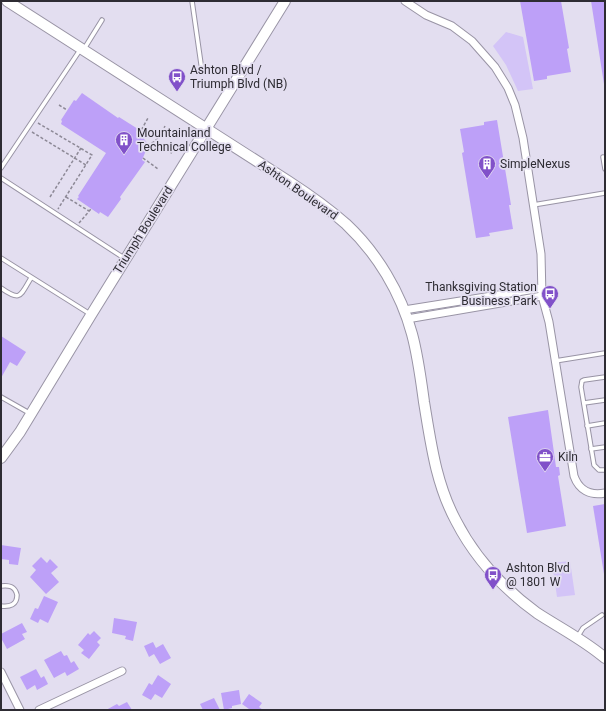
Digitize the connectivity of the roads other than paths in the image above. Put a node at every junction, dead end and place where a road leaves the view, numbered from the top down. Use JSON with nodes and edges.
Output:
{"nodes":[{"id":1,"x":7,"y":1,"type":"edge"},
{"id":2,"x":192,"y":1,"type":"edge"},
{"id":3,"x":285,"y":1,"type":"edge"},
{"id":4,"x":405,"y":1,"type":"edge"},
{"id":5,"x":102,"y":20,"type":"dead end"},
{"id":6,"x":82,"y":49,"type":"junction"},
{"id":7,"x":202,"y":71,"type":"dead end"},
{"id":8,"x":206,"y":128,"type":"junction"},
{"id":9,"x":603,"y":157,"type":"dead end"},
{"id":10,"x":1,"y":168,"type":"edge"},
{"id":11,"x":605,"y":169,"type":"edge"},
{"id":12,"x":1,"y":178,"type":"edge"},
{"id":13,"x":605,"y":193,"type":"edge"},
{"id":14,"x":533,"y":205,"type":"junction"},
{"id":15,"x":1,"y":258,"type":"edge"},
{"id":16,"x":125,"y":259,"type":"junction"},
{"id":17,"x":31,"y":278,"type":"junction"},
{"id":18,"x":1,"y":288,"type":"edge"},
{"id":19,"x":542,"y":292,"type":"junction"},
{"id":20,"x":405,"y":314,"type":"junction"},
{"id":21,"x":91,"y":315,"type":"junction"},
{"id":22,"x":605,"y":353,"type":"edge"},
{"id":23,"x":555,"y":361,"type":"junction"},
{"id":24,"x":605,"y":376,"type":"edge"},
{"id":25,"x":1,"y":397,"type":"edge"},
{"id":26,"x":605,"y":400,"type":"edge"},
{"id":27,"x":584,"y":403,"type":"junction"},
{"id":28,"x":32,"y":414,"type":"junction"},
{"id":29,"x":605,"y":423,"type":"edge"},
{"id":30,"x":588,"y":426,"type":"junction"},
{"id":31,"x":605,"y":447,"type":"edge"},
{"id":32,"x":591,"y":449,"type":"junction"},
{"id":33,"x":1,"y":458,"type":"edge"},
{"id":34,"x":605,"y":470,"type":"edge"},
{"id":35,"x":605,"y":494,"type":"edge"},
{"id":36,"x":1,"y":586,"type":"edge"},
{"id":37,"x":1,"y":606,"type":"edge"},
{"id":38,"x":602,"y":615,"type":"dead end"},
{"id":39,"x":577,"y":637,"type":"junction"},
{"id":40,"x":605,"y":658,"type":"edge"},
{"id":41,"x":122,"y":671,"type":"dead end"},
{"id":42,"x":1,"y":672,"type":"edge"},
{"id":43,"x":20,"y":710,"type":"edge"},
{"id":44,"x":39,"y":710,"type":"edge"}],
"edges":[{"from":1,"to":6,"type":"street","name":"Ashton Boulevard"},
{"from":2,"to":7,"type":"lane"},
{"from":3,"to":8,"type":"street","name":"Triumph Boulevard"},
{"from":4,"to":14,"type":"street"},
{"from":5,"to":6,"type":"lane"},
{"from":6,"to":8,"type":"street","name":"Ashton Boulevard"},
{"from":6,"to":10,"type":"lane"},
{"from":8,"to":16,"type":"street","name":"Triumph Boulevard"},
{"from":8,"to":20,"type":"street","name":"Ashton Boulevard"},
{"from":9,"to":11,"type":"lane"},
{"from":12,"to":16,"type":"lane"},
{"from":13,"to":14,"type":"lane"},
{"from":14,"to":19,"type":"street"},
{"from":15,"to":17,"type":"lane"},
{"from":16,"to":21,"type":"street","name":"Triumph Boulevard"},
{"from":17,"to":18,"type":"lane"},
{"from":17,"to":21,"type":"lane"},
{"from":19,"to":20,"type":"street"},
{"from":19,"to":23,"type":"street"},
{"from":20,"to":39,"type":"street","name":"Ashton Boulevard"},
{"from":21,"to":28,"type":"street","name":"Triumph Boulevard"},
{"from":22,"to":23,"type":"lane"},
{"from":23,"to":35,"type":"street"},
{"from":24,"to":27,"type":"lane"},
{"from":25,"to":28,"type":"lane"},
{"from":26,"to":27,"type":"lane"},
{"from":27,"to":30,"type":"lane"},
{"from":28,"to":33,"type":"street","name":"Triumph Boulevard"},
{"from":29,"to":30,"type":"lane"},
{"from":30,"to":32,"type":"lane"},
{"from":31,"to":32,"type":"lane"},
{"from":32,"to":34,"type":"lane"},
{"from":36,"to":37,"type":"lane"},
{"from":38,"to":39,"type":"lane"},
{"from":39,"to":40,"type":"street","name":"Ashton Boulevard"},
{"from":41,"to":44,"type":"street"},
{"from":42,"to":43,"type":"street"}]}
